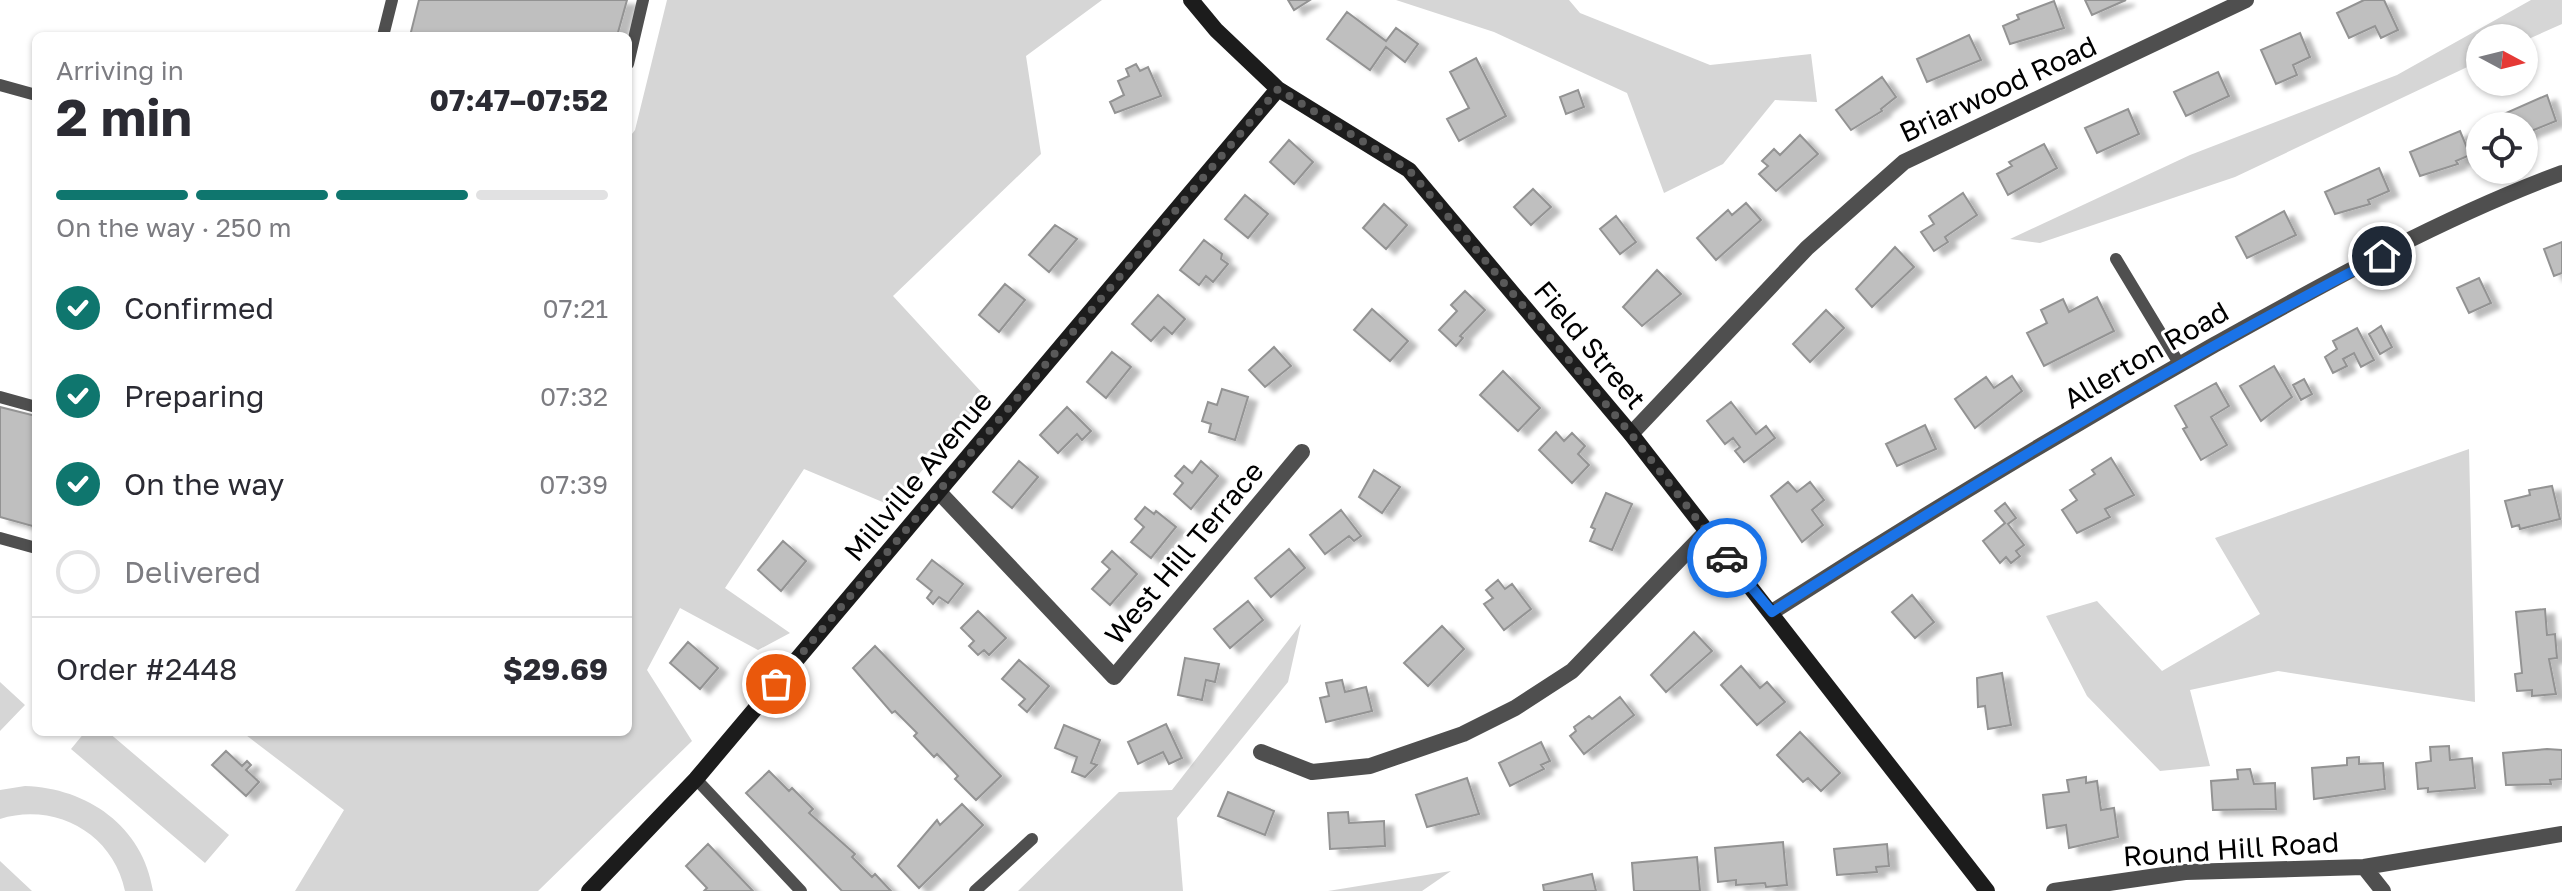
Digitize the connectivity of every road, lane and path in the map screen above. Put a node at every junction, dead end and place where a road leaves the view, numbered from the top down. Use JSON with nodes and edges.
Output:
{"nodes":[{"id":1,"x":392,"y":0,"type":"edge"},
{"id":2,"x":643,"y":0,"type":"edge"},
{"id":3,"x":1191,"y":0,"type":"edge"},
{"id":4,"x":2246,"y":0,"type":"edge"},
{"id":5,"x":384,"y":32,"type":"edge"},
{"id":6,"x":632,"y":47,"type":"edge"},
{"id":7,"x":0,"y":85,"type":"edge"},
{"id":8,"x":1278,"y":89,"type":"junction"},
{"id":9,"x":32,"y":94,"type":"edge"},
{"id":10,"x":2562,"y":173,"type":"edge"},
{"id":11,"x":2116,"y":259,"type":"dead end"},
{"id":12,"x":2180,"y":365,"type":"junction"},
{"id":13,"x":0,"y":397,"type":"edge"},
{"id":14,"x":32,"y":406,"type":"edge"},
{"id":15,"x":1631,"y":434,"type":"junction"},
{"id":16,"x":1302,"y":452,"type":"dead end"},
{"id":17,"x":939,"y":492,"type":"junction"},
{"id":18,"x":1706,"y":532,"type":"junction"},
{"id":19,"x":0,"y":538,"type":"edge"},
{"id":20,"x":32,"y":547,"type":"edge"},
{"id":21,"x":1772,"y":612,"type":"junction"},
{"id":22,"x":1261,"y":752,"type":"dead end"},
{"id":23,"x":696,"y":779,"type":"junction"},
{"id":24,"x":2562,"y":834,"type":"edge"},
{"id":25,"x":1032,"y":839,"type":"dead end"},
{"id":26,"x":2364,"y":867,"type":"junction"},
{"id":27,"x":589,"y":891,"type":"edge"},
{"id":28,"x":801,"y":891,"type":"edge"},
{"id":29,"x":975,"y":891,"type":"edge"},
{"id":30,"x":1987,"y":891,"type":"edge"},
{"id":31,"x":2054,"y":891,"type":"edge"},
{"id":32,"x":2383,"y":891,"type":"edge"}],
"edges":[{"from":1,"to":5,"type":"lane"},
{"from":2,"to":6,"type":"lane"},
{"from":3,"to":8,"type":"street","name":"Field Street"},
{"from":4,"to":15,"type":"street","name":"Briarwood Road"},
{"from":7,"to":9,"type":"lane"},
{"from":8,"to":15,"type":"street","name":"Field Street"},
{"from":8,"to":17,"type":"street","name":"Millville Avenue"},
{"from":10,"to":12,"type":"street","name":"Allerton Road"},
{"from":11,"to":12,"type":"lane"},
{"from":12,"to":21,"type":"street","name":"Allerton Road"},
{"from":13,"to":14,"type":"lane"},
{"from":15,"to":18,"type":"street","name":"Field Street"},
{"from":16,"to":17,"type":"street","name":"West Hill Terrace"},
{"from":17,"to":23,"type":"street","name":"Millville Avenue"},
{"from":18,"to":21,"type":"street","name":"Field Street"},
{"from":18,"to":22,"type":"street"},
{"from":19,"to":20,"type":"lane"},
{"from":21,"to":30,"type":"street","name":"Field Street"},
{"from":23,"to":27,"type":"street","name":"Millville Avenue"},
{"from":23,"to":28,"type":"lane"},
{"from":24,"to":26,"type":"street","name":"Round Hill Road"},
{"from":25,"to":29,"type":"lane"},
{"from":26,"to":31,"type":"street","name":"Round Hill Road"},
{"from":26,"to":32,"type":"street","name":"Round Hill Road"}]}
